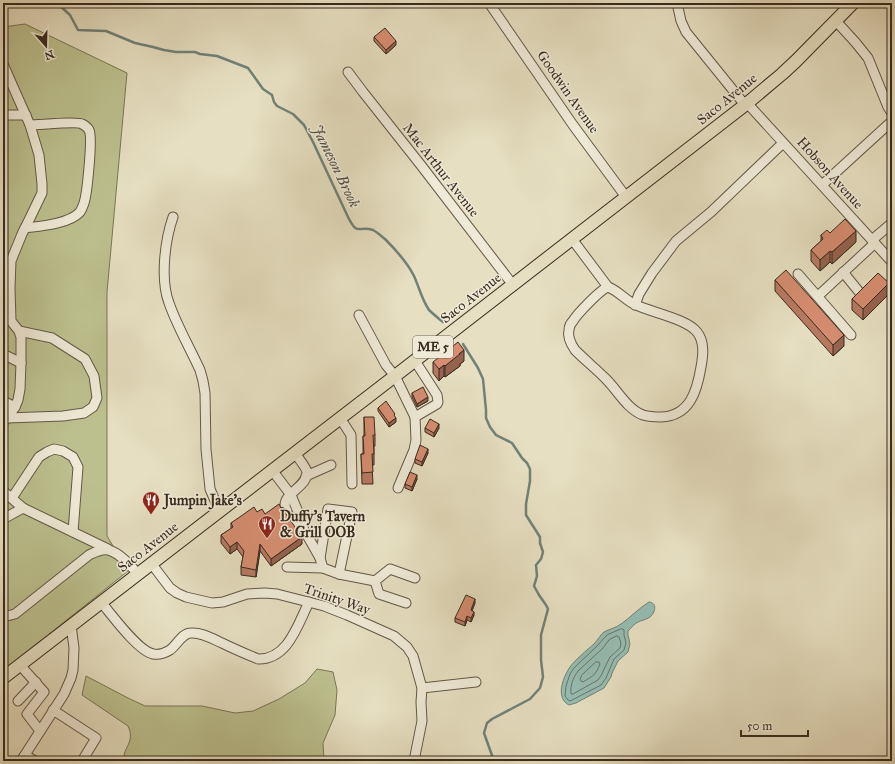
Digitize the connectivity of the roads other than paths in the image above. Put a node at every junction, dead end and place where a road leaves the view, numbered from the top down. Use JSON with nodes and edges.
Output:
{"nodes":[{"id":1,"x":489,"y":3,"type":"edge"},
{"id":2,"x":677,"y":3,"type":"edge"},
{"id":3,"x":852,"y":3,"type":"edge"},
{"id":4,"x":836,"y":21,"type":"junction"},
{"id":5,"x":3,"y":64,"type":"edge"},
{"id":6,"x":348,"y":72,"type":"dead end"},
{"id":7,"x":746,"y":104,"type":"junction"},
{"id":8,"x":892,"y":113,"type":"edge"},
{"id":9,"x":26,"y":115,"type":"junction"},
{"id":10,"x":3,"y":116,"type":"edge"},
{"id":11,"x":892,"y":121,"type":"edge"},
{"id":12,"x":30,"y":125,"type":"junction"},
{"id":13,"x":783,"y":142,"type":"junction"},
{"id":14,"x":822,"y":185,"type":"junction"},
{"id":15,"x":626,"y":197,"type":"junction"},
{"id":16,"x":173,"y":217,"type":"dead end"},
{"id":17,"x":892,"y":223,"type":"edge"},
{"id":18,"x":25,"y":228,"type":"junction"},
{"id":19,"x":572,"y":239,"type":"junction"},
{"id":20,"x":874,"y":242,"type":"junction"},
{"id":21,"x":892,"y":262,"type":"edge"},
{"id":22,"x":843,"y":272,"type":"junction"},
{"id":23,"x":798,"y":274,"type":"dead end"},
{"id":24,"x":513,"y":285,"type":"junction"},
{"id":25,"x":608,"y":287,"type":"junction"},
{"id":26,"x":860,"y":293,"type":"edge"},
{"id":27,"x":818,"y":296,"type":"junction"},
{"id":28,"x":635,"y":305,"type":"junction"},
{"id":29,"x":359,"y":315,"type":"dead end"},
{"id":30,"x":7,"y":320,"type":"edge"},
{"id":31,"x":19,"y":331,"type":"junction"},
{"id":32,"x":851,"y":335,"type":"dead end"},
{"id":33,"x":3,"y":354,"type":"edge"},
{"id":34,"x":415,"y":361,"type":"junction"},
{"id":35,"x":21,"y":362,"type":"junction"},
{"id":36,"x":395,"y":376,"type":"junction"},
{"id":37,"x":3,"y":401,"type":"edge"},
{"id":38,"x":15,"y":407,"type":"junction"},
{"id":39,"x":415,"y":417,"type":"junction"},
{"id":40,"x":340,"y":418,"type":"junction"},
{"id":41,"x":5,"y":420,"type":"edge"},
{"id":42,"x":295,"y":453,"type":"junction"},
{"id":43,"x":331,"y":465,"type":"dead end"},
{"id":44,"x":272,"y":470,"type":"junction"},
{"id":45,"x":307,"y":473,"type":"junction"},
{"id":46,"x":352,"y":484,"type":"dead end"},
{"id":47,"x":398,"y":488,"type":"dead end"},
{"id":48,"x":3,"y":491,"type":"edge"},
{"id":49,"x":291,"y":495,"type":"junction"},
{"id":50,"x":12,"y":498,"type":"junction"},
{"id":51,"x":23,"y":508,"type":"junction"},
{"id":52,"x":222,"y":510,"type":"junction"},
{"id":53,"x":3,"y":519,"type":"edge"},
{"id":54,"x":303,"y":528,"type":"junction"},
{"id":55,"x":73,"y":532,"type":"junction"},
{"id":56,"x":109,"y":550,"type":"junction"},
{"id":57,"x":320,"y":558,"type":"junction"},
{"id":58,"x":151,"y":564,"type":"junction"},
{"id":59,"x":287,"y":567,"type":"dead end"},
{"id":60,"x":323,"y":568,"type":"junction"},
{"id":61,"x":138,"y":574,"type":"junction"},
{"id":62,"x":339,"y":574,"type":"junction"},
{"id":63,"x":415,"y":578,"type":"dead end"},
{"id":64,"x":375,"y":581,"type":"junction"},
{"id":65,"x":102,"y":602,"type":"junction"},
{"id":66,"x":309,"y":602,"type":"junction"},
{"id":67,"x":406,"y":603,"type":"dead end"},
{"id":68,"x":3,"y":617,"type":"edge"},
{"id":69,"x":71,"y":625,"type":"junction"},
{"id":70,"x":20,"y":665,"type":"junction"},
{"id":71,"x":3,"y":678,"type":"edge"},
{"id":72,"x":36,"y":682,"type":"junction"},
{"id":73,"x":476,"y":682,"type":"dead end"},
{"id":74,"x":422,"y":688,"type":"junction"},
{"id":75,"x":18,"y":701,"type":"dead end"},
{"id":76,"x":53,"y":710,"type":"junction"},
{"id":77,"x":40,"y":731,"type":"junction"},
{"id":78,"x":23,"y":758,"type":"edge"},
{"id":79,"x":35,"y":761,"type":"edge"},
{"id":80,"x":82,"y":761,"type":"edge"},
{"id":81,"x":414,"y":761,"type":"edge"}],
"edges":[{"from":1,"to":15,"type":"street","name":"Goodwin Avenue"},
{"from":2,"to":7,"type":"street","name":"Hobson Avenue"},
{"from":3,"to":4,"type":"main road","name":"Saco Avenue","number":"ME 5"},
{"from":4,"to":7,"type":"main road","name":"Saco Avenue","number":"ME 5"},
{"from":4,"to":8,"type":"street"},
{"from":5,"to":9,"type":"street"},
{"from":6,"to":24,"type":"street","name":"Mac Arthur Avenue"},
{"from":7,"to":13,"type":"street","name":"Hobson Avenue"},
{"from":7,"to":15,"type":"main road","name":"Saco Avenue","number":"ME 5"},
{"from":9,"to":10,"type":"street"},
{"from":9,"to":12,"type":"street"},
{"from":11,"to":14,"type":"street"},
{"from":12,"to":18,"type":"street"},
{"from":12,"to":18,"type":"street"},
{"from":13,"to":14,"type":"street","name":"Hobson Avenue"},
{"from":13,"to":28,"type":"street"},
{"from":14,"to":20,"type":"street","name":"Hobson Avenue"},
{"from":15,"to":19,"type":"main road","name":"Saco Avenue","number":"ME 5"},
{"from":16,"to":52,"type":"street"},
{"from":17,"to":20,"type":"street"},
{"from":18,"to":30,"type":"street"},
{"from":19,"to":24,"type":"main road","name":"Saco Avenue","number":"ME 5"},
{"from":19,"to":25,"type":"street"},
{"from":20,"to":21,"type":"street","name":"Hobson Avenue"},
{"from":20,"to":22,"type":"street"},
{"from":22,"to":26,"type":"street"},
{"from":22,"to":27,"type":"street"},
{"from":23,"to":27,"type":"street"},
{"from":24,"to":34,"type":"main road","name":"Saco Avenue","number":"ME 5"},
{"from":25,"to":28,"type":"street"},
{"from":25,"to":28,"type":"street"},
{"from":27,"to":32,"type":"street"},
{"from":29,"to":36,"type":"street"},
{"from":30,"to":31,"type":"street"},
{"from":31,"to":35,"type":"street"},
{"from":31,"to":41,"type":"street"},
{"from":33,"to":35,"type":"street"},
{"from":34,"to":36,"type":"main road","name":"Saco Avenue","number":"ME 5"},
{"from":34,"to":39,"type":"street"},
{"from":35,"to":38,"type":"street"},
{"from":36,"to":39,"type":"street"},
{"from":36,"to":40,"type":"main road","name":"Saco Avenue","number":"ME 5"},
{"from":37,"to":38,"type":"street"},
{"from":38,"to":41,"type":"street"},
{"from":39,"to":47,"type":"street"},
{"from":40,"to":42,"type":"main road","name":"Saco Avenue","number":"ME 5"},
{"from":40,"to":46,"type":"street"},
{"from":42,"to":44,"type":"main road","name":"Saco Avenue","number":"ME 5"},
{"from":42,"to":45,"type":"street"},
{"from":43,"to":45,"type":"street"},
{"from":44,"to":49,"type":"street"},
{"from":44,"to":52,"type":"main road","name":"Saco Avenue","number":"ME 5"},
{"from":45,"to":49,"type":"street"},
{"from":48,"to":50,"type":"street"},
{"from":49,"to":54,"type":"street"},
{"from":49,"to":54,"type":"street"},
{"from":50,"to":51,"type":"street"},
{"from":50,"to":55,"type":"street"},
{"from":51,"to":53,"type":"street"},
{"from":51,"to":55,"type":"street"},
{"from":52,"to":58,"type":"main road","name":"Saco Avenue","number":"ME 5"},
{"from":54,"to":57,"type":"street"},
{"from":55,"to":56,"type":"street"},
{"from":56,"to":61,"type":"street"},
{"from":56,"to":68,"type":"street"},
{"from":57,"to":60,"type":"street"},
{"from":57,"to":62,"type":"street"},
{"from":58,"to":61,"type":"main road","name":"Saco Avenue","number":"ME 5"},
{"from":58,"to":66,"type":"street","name":"Trinity Way"},
{"from":59,"to":60,"type":"street"},
{"from":60,"to":62,"type":"street"},
{"from":61,"to":65,"type":"main road","name":"Saco Avenue","number":"ME 5"},
{"from":62,"to":64,"type":"street"},
{"from":63,"to":64,"type":"street"},
{"from":64,"to":67,"type":"street"},
{"from":65,"to":66,"type":"street"},
{"from":65,"to":69,"type":"main road","name":"Saco Avenue","number":"ME 5"},
{"from":66,"to":74,"type":"street","name":"Trinity Way"},
{"from":69,"to":70,"type":"main road","name":"Saco Avenue","number":"ME 5"},
{"from":69,"to":76,"type":"street"},
{"from":70,"to":71,"type":"main road","name":"Saco Avenue","number":"ME 5"},
{"from":70,"to":72,"type":"street"},
{"from":72,"to":75,"type":"street"},
{"from":72,"to":77,"type":"street"},
{"from":73,"to":74,"type":"street"},
{"from":74,"to":81,"type":"street","name":"Trinity Way"},
{"from":76,"to":77,"type":"street"},
{"from":76,"to":80,"type":"street"},
{"from":77,"to":78,"type":"street"},
{"from":78,"to":79,"type":"street"}]}
